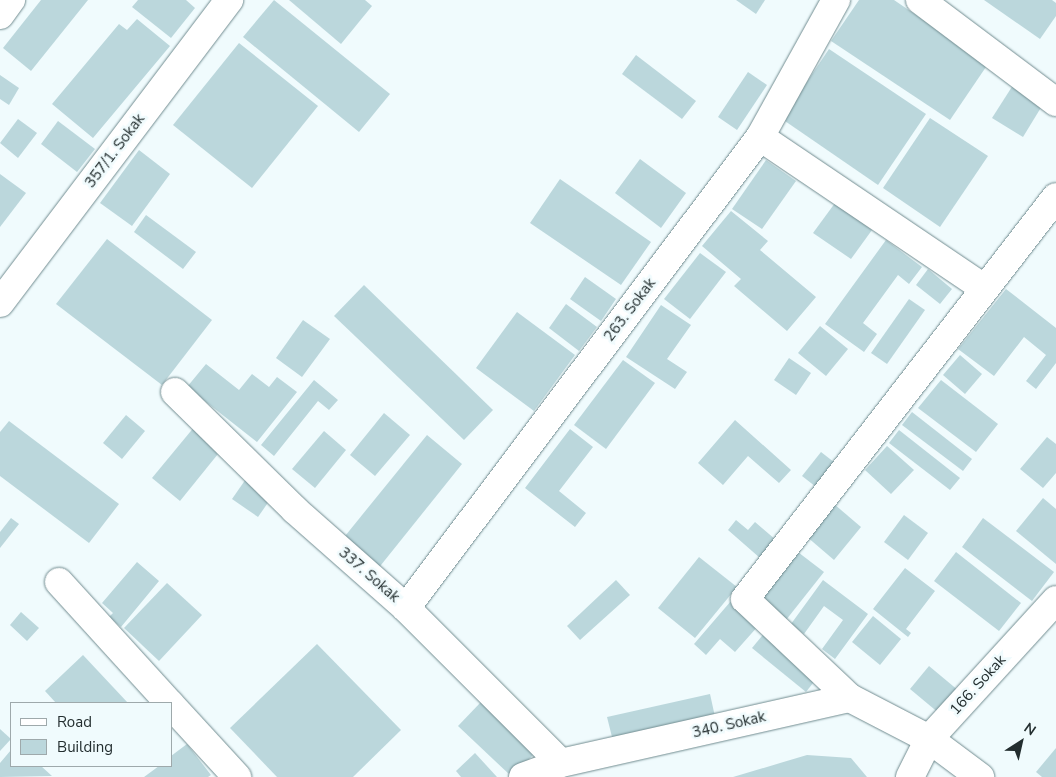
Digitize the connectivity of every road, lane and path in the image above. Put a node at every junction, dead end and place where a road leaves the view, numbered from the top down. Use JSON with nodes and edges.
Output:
{"nodes":[{"id":1,"x":11,"y":0,"type":"edge"},
{"id":2,"x":229,"y":0,"type":"edge"},
{"id":3,"x":836,"y":0,"type":"edge"},
{"id":4,"x":920,"y":0,"type":"edge"},
{"id":5,"x":0,"y":15,"type":"edge"},
{"id":6,"x":1056,"y":102,"type":"edge"},
{"id":7,"x":760,"y":137,"type":"junction"},
{"id":8,"x":1056,"y":197,"type":"edge"},
{"id":9,"x":984,"y":288,"type":"junction"},
{"id":10,"x":0,"y":303,"type":"edge"},
{"id":11,"x":175,"y":392,"type":"dead end"},
{"id":12,"x":59,"y":582,"type":"dead end"},
{"id":13,"x":1056,"y":600,"type":"edge"},
{"id":14,"x":406,"y":608,"type":"junction"},
{"id":15,"x":850,"y":698,"type":"junction"},
{"id":16,"x":168,"y":702,"type":"edge"},
{"id":17,"x":172,"y":706,"type":"edge"},
{"id":18,"x":929,"y":739,"type":"junction"},
{"id":19,"x":561,"y":762,"type":"junction"},
{"id":20,"x":236,"y":777,"type":"edge"},
{"id":21,"x":523,"y":777,"type":"edge"},
{"id":22,"x":910,"y":777,"type":"edge"},
{"id":23,"x":980,"y":777,"type":"edge"}],
"edges":[{"from":1,"to":5,"type":"street"},
{"from":2,"to":10,"type":"street","name":"357/1. Sokak"},
{"from":3,"to":7,"type":"street","name":"263. Sokak"},
{"from":4,"to":6,"type":"street"},
{"from":7,"to":9,"type":"street"},
{"from":7,"to":14,"type":"street","name":"263. Sokak"},
{"from":8,"to":9,"type":"street"},
{"from":9,"to":15,"type":"street"},
{"from":11,"to":14,"type":"street","name":"337. Sokak"},
{"from":12,"to":16,"type":"street"},
{"from":13,"to":18,"type":"street","name":"166. Sokak"},
{"from":14,"to":19,"type":"street","name":"337. Sokak"},
{"from":15,"to":18,"type":"street"},
{"from":15,"to":19,"type":"street","name":"340. Sokak"},
{"from":17,"to":20,"type":"street"},
{"from":18,"to":22,"type":"street","name":"166. Sokak"},
{"from":18,"to":23,"type":"street"},
{"from":19,"to":21,"type":"street","name":"340. Sokak"}]}
